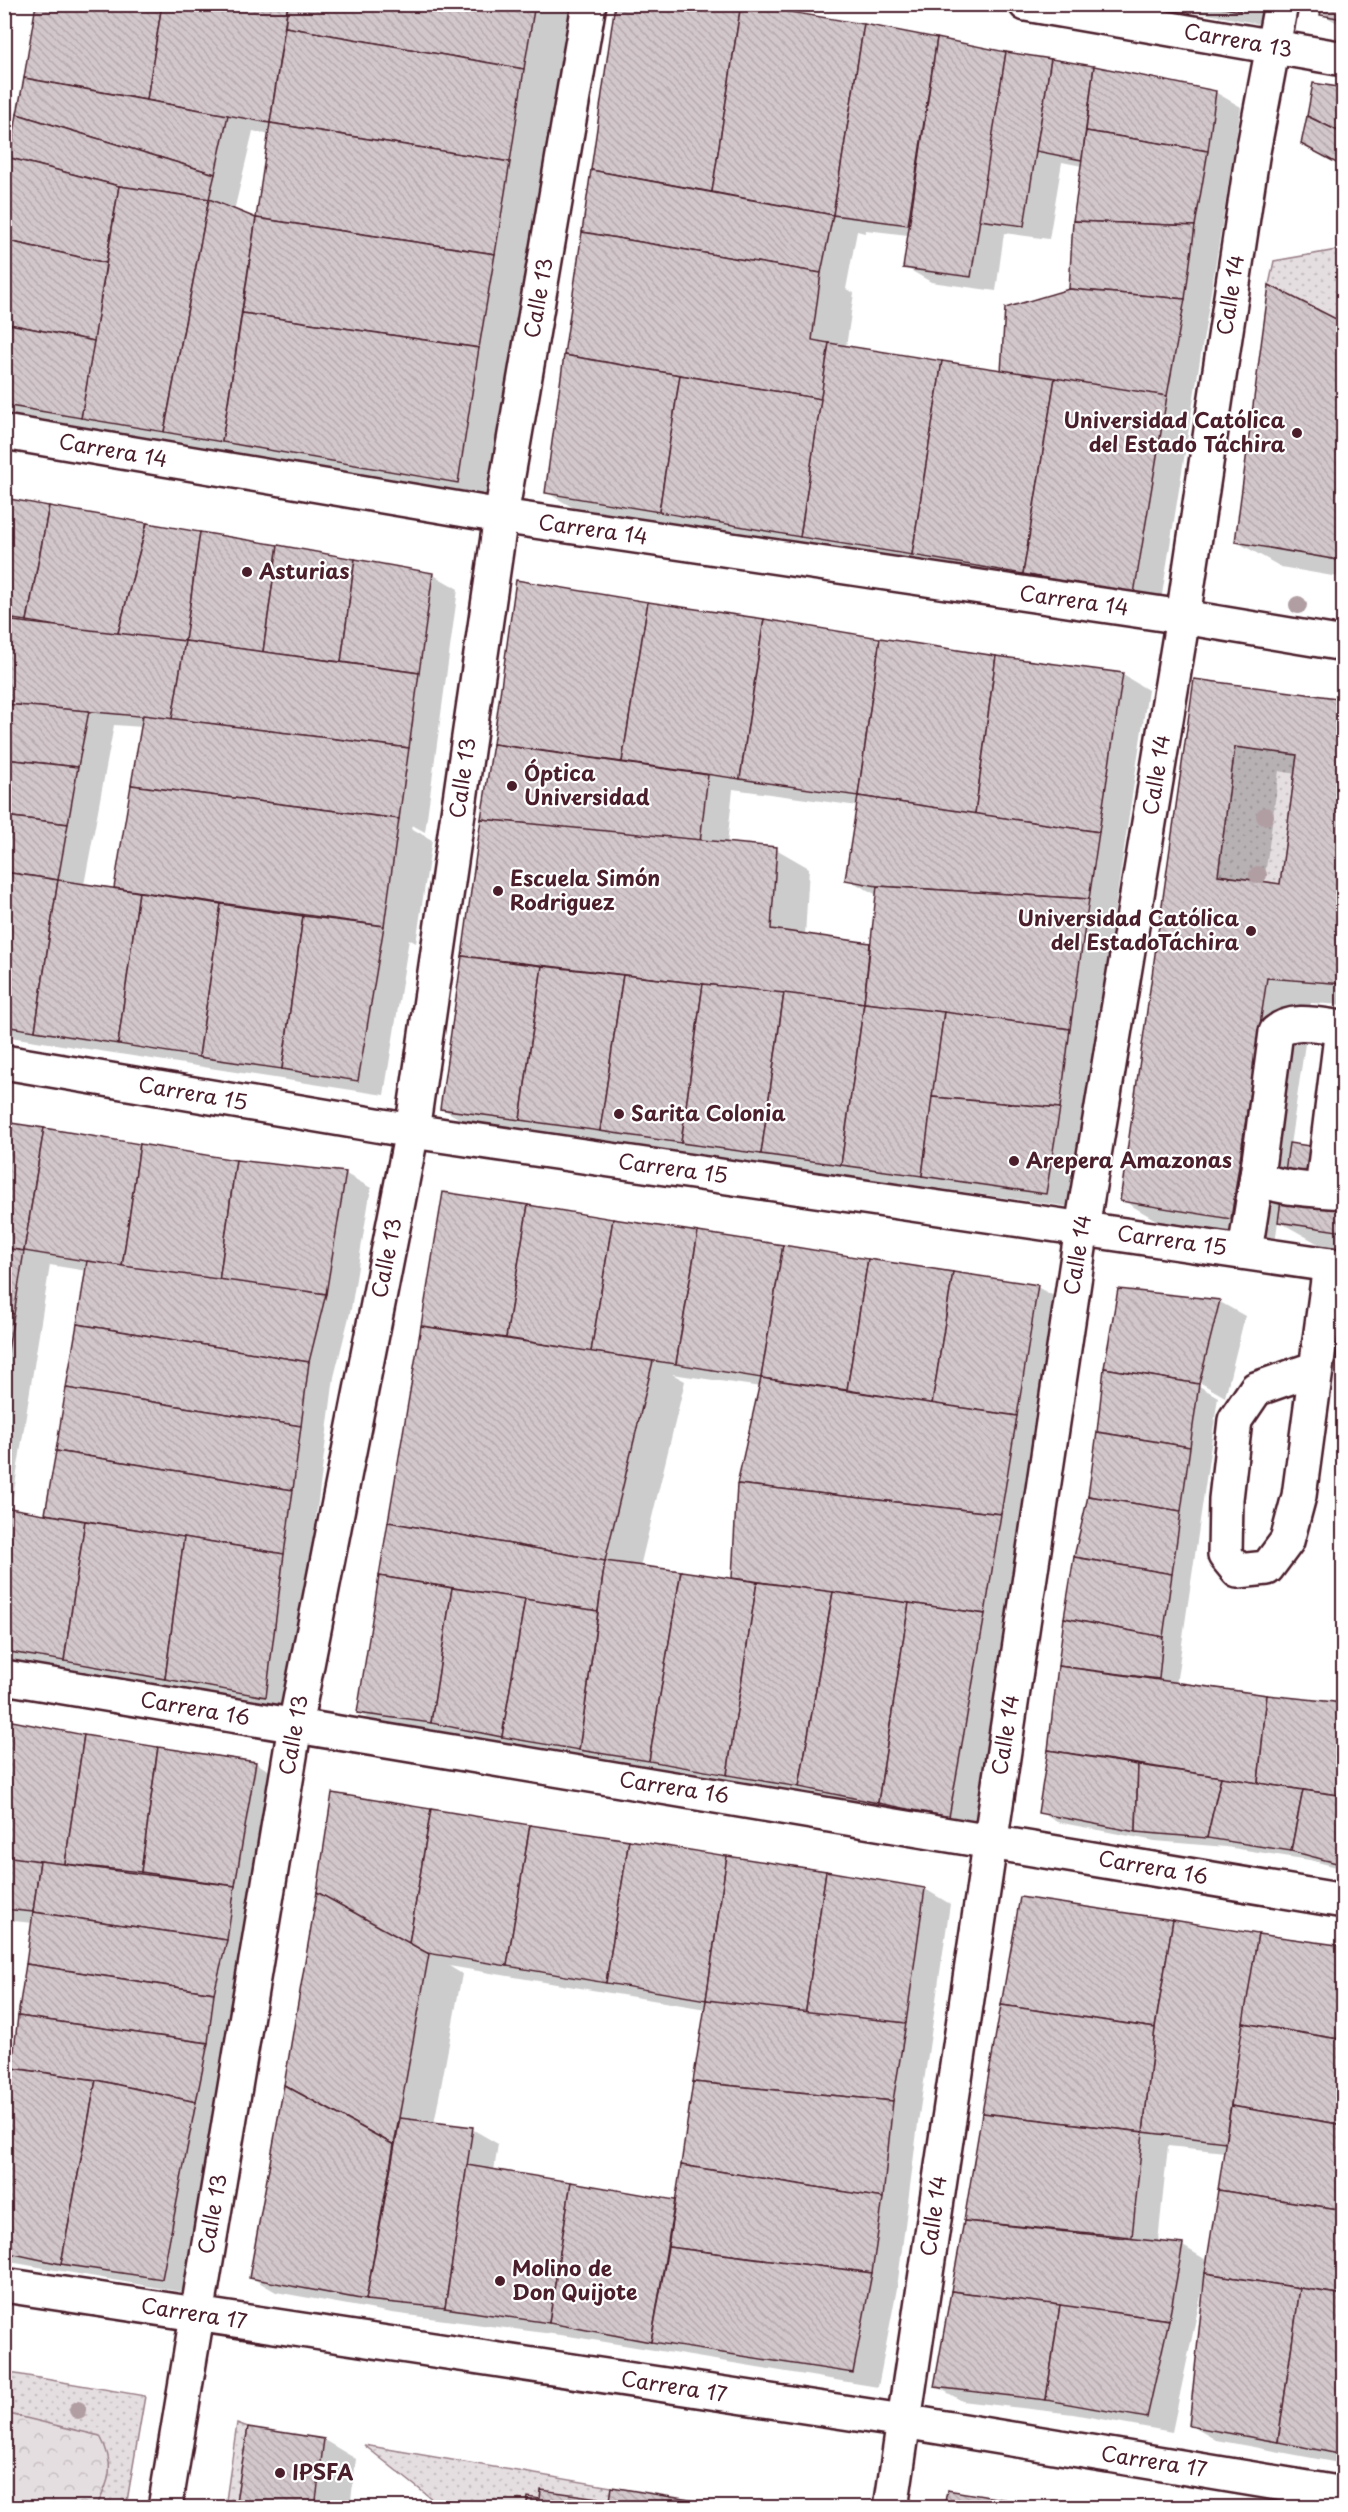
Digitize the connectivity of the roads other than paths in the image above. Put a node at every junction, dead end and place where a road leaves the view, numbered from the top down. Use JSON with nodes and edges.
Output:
{"nodes":[{"id":1,"x":589,"y":4,"type":"edge"},
{"id":2,"x":1026,"y":4,"type":"edge"},
{"id":3,"x":1281,"y":4,"type":"edge"},
{"id":4,"x":1274,"y":47,"type":"junction"},
{"id":5,"x":1344,"y":59,"type":"edge"},
{"id":6,"x":4,"y":432,"type":"edge"},
{"id":7,"x":501,"y":516,"type":"junction"},
{"id":8,"x":1183,"y":617,"type":"junction"},
{"id":9,"x":1344,"y":644,"type":"edge"},
{"id":10,"x":1343,"y":1028,"type":"edge"},
{"id":11,"x":4,"y":1062,"type":"edge"},
{"id":12,"x":412,"y":1131,"type":"junction"},
{"id":13,"x":1257,"y":1176,"type":"junction"},
{"id":14,"x":1333,"y":1191,"type":"edge"},
{"id":15,"x":1082,"y":1228,"type":"junction"},
{"id":16,"x":1245,"y":1251,"type":"junction"},
{"id":17,"x":1337,"y":1266,"type":"edge"},
{"id":18,"x":1316,"y":1368,"type":"junction"},
{"id":19,"x":4,"y":1677,"type":"edge"},
{"id":20,"x":295,"y":1726,"type":"junction"},
{"id":21,"x":990,"y":1840,"type":"junction"},
{"id":22,"x":1344,"y":1900,"type":"edge"},
{"id":23,"x":4,"y":2285,"type":"edge"},
{"id":24,"x":196,"y":2314,"type":"junction"},
{"id":25,"x":903,"y":2421,"type":"junction"},
{"id":26,"x":1344,"y":2494,"type":"edge"},
{"id":27,"x":165,"y":2508,"type":"edge"},
{"id":28,"x":891,"y":2508,"type":"edge"}],
"edges":[{"from":1,"to":7,"type":"street","name":"Calle 13"},
{"from":2,"to":4,"type":"street","name":"Carrera 13"},
{"from":3,"to":4,"type":"street","name":"Calle 14"},
{"from":4,"to":5,"type":"street","name":"Carrera 13"},
{"from":4,"to":8,"type":"street","name":"Calle 14"},
{"from":6,"to":7,"type":"street","name":"Carrera 14"},
{"from":7,"to":8,"type":"street","name":"Carrera 14"},
{"from":7,"to":12,"type":"street","name":"Calle 13"},
{"from":8,"to":9,"type":"street","name":"Carrera 14"},
{"from":8,"to":15,"type":"street","name":"Calle 14"},
{"from":10,"to":13,"type":"street"},
{"from":10,"to":14,"type":"street"},
{"from":11,"to":12,"type":"street","name":"Carrera 15"},
{"from":12,"to":15,"type":"street","name":"Carrera 15"},
{"from":12,"to":20,"type":"street","name":"Calle 13"},
{"from":13,"to":14,"type":"street"},
{"from":13,"to":16,"type":"street"},
{"from":15,"to":16,"type":"street","name":"Carrera 15"},
{"from":15,"to":21,"type":"street","name":"Calle 14"},
{"from":16,"to":17,"type":"street","name":"Carrera 15"},
{"from":17,"to":18,"type":"street"},
{"from":18,"to":18,"type":"street"},
{"from":19,"to":20,"type":"street","name":"Carrera 16"},
{"from":20,"to":21,"type":"street","name":"Carrera 16"},
{"from":20,"to":24,"type":"street","name":"Calle 13"},
{"from":21,"to":22,"type":"street","name":"Carrera 16"},
{"from":21,"to":25,"type":"street","name":"Calle 14"},
{"from":23,"to":24,"type":"street","name":"Carrera 17"},
{"from":24,"to":25,"type":"street","name":"Carrera 17"},
{"from":24,"to":27,"type":"street","name":"Calle 13"},
{"from":25,"to":26,"type":"street","name":"Carrera 17"},
{"from":25,"to":28,"type":"street","name":"Calle 14"}]}
